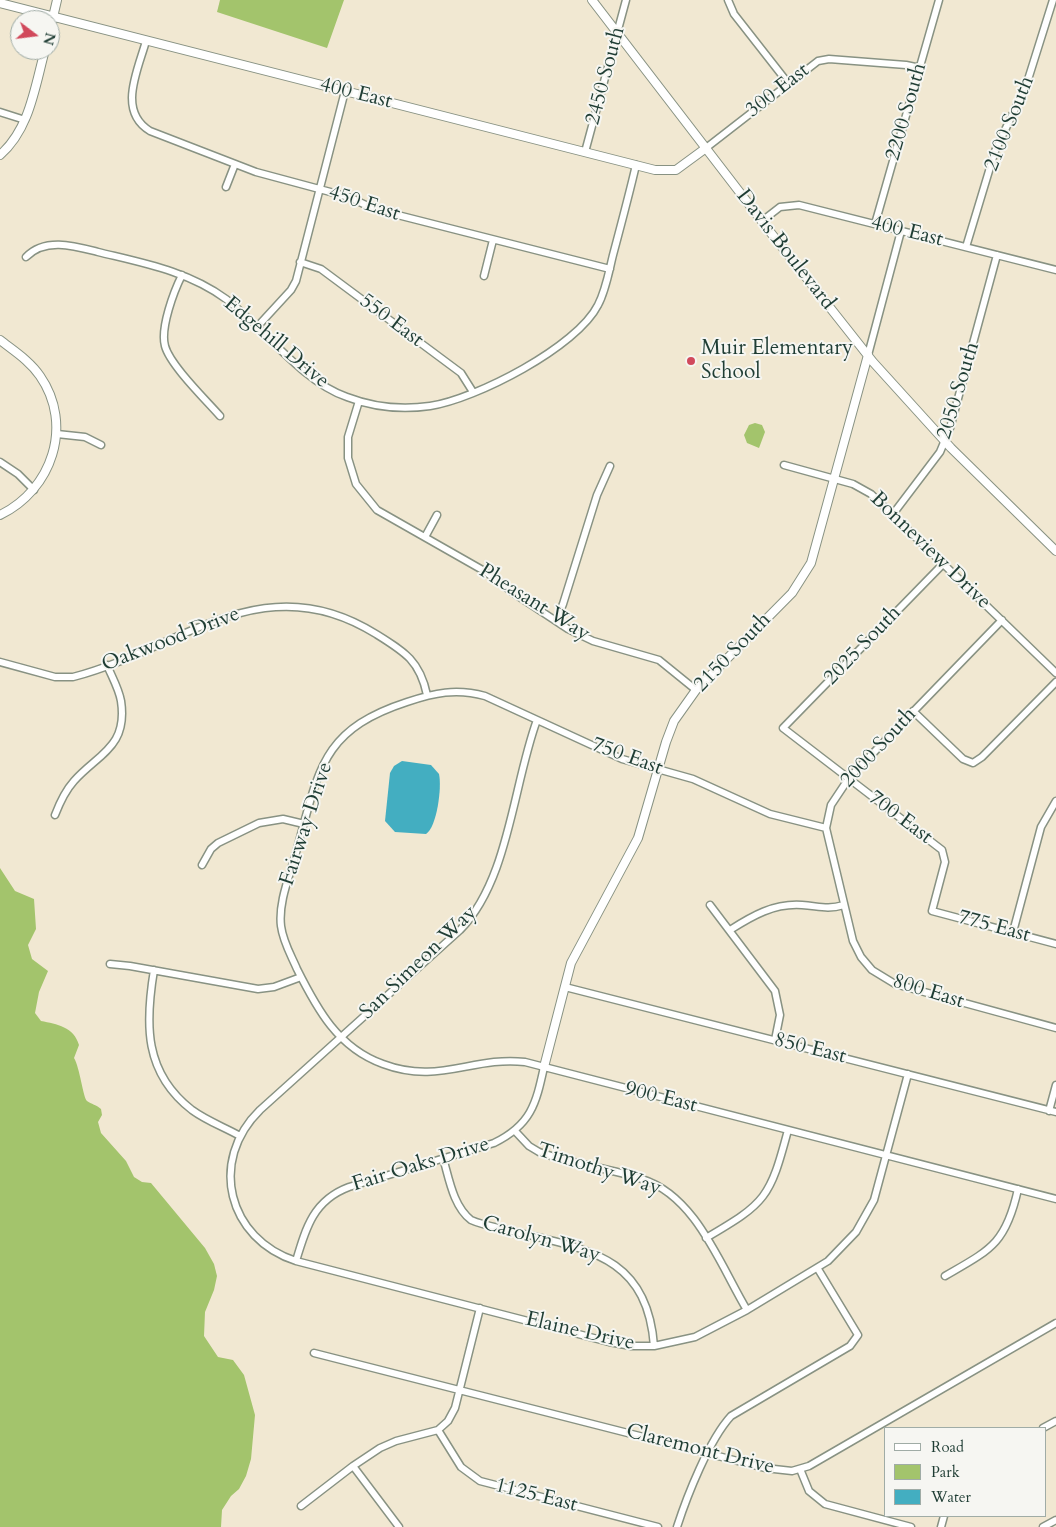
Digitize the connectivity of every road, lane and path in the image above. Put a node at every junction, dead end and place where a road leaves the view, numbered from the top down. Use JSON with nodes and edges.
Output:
{"nodes":[{"id":1,"x":592,"y":0,"type":"edge"},
{"id":2,"x":626,"y":0,"type":"edge"},
{"id":3,"x":728,"y":0,"type":"edge"},
{"id":4,"x":939,"y":0,"type":"edge"},
{"id":5,"x":1053,"y":0,"type":"edge"},
{"id":6,"x":0,"y":4,"type":"edge"},
{"id":7,"x":25,"y":10,"type":"edge"},
{"id":8,"x":60,"y":18,"type":"edge"},
{"id":9,"x":617,"y":34,"type":"junction"},
{"id":10,"x":146,"y":40,"type":"junction"},
{"id":11,"x":42,"y":60,"type":"edge"},
{"id":12,"x":920,"y":68,"type":"junction"},
{"id":13,"x":788,"y":83,"type":"junction"},
{"id":14,"x":345,"y":91,"type":"junction"},
{"id":15,"x":0,"y":112,"type":"edge"},
{"id":16,"x":25,"y":120,"type":"junction"},
{"id":17,"x":706,"y":148,"type":"junction"},
{"id":18,"x":585,"y":152,"type":"junction"},
{"id":19,"x":0,"y":155,"type":"edge"},
{"id":20,"x":235,"y":164,"type":"junction"},
{"id":21,"x":636,"y":165,"type":"junction"},
{"id":22,"x":226,"y":187,"type":"dead end"},
{"id":23,"x":319,"y":189,"type":"junction"},
{"id":24,"x":762,"y":221,"type":"junction"},
{"id":25,"x":875,"y":224,"type":"junction"},
{"id":26,"x":900,"y":231,"type":"junction"},
{"id":27,"x":493,"y":240,"type":"junction"},
{"id":28,"x":966,"y":247,"type":"junction"},
{"id":29,"x":997,"y":255,"type":"junction"},
{"id":30,"x":26,"y":257,"type":"dead end"},
{"id":31,"x":300,"y":262,"type":"junction"},
{"id":32,"x":610,"y":269,"type":"junction"},
{"id":33,"x":1056,"y":270,"type":"edge"},
{"id":34,"x":182,"y":274,"type":"junction"},
{"id":35,"x":484,"y":276,"type":"dead end"},
{"id":36,"x":257,"y":327,"type":"junction"},
{"id":37,"x":0,"y":340,"type":"edge"},
{"id":38,"x":868,"y":355,"type":"junction"},
{"id":39,"x":473,"y":392,"type":"junction"},
{"id":40,"x":359,"y":401,"type":"junction"},
{"id":41,"x":220,"y":416,"type":"dead end"},
{"id":42,"x":57,"y":434,"type":"junction"},
{"id":43,"x":945,"y":441,"type":"junction"},
{"id":44,"x":102,"y":445,"type":"dead end"},
{"id":45,"x":0,"y":462,"type":"edge"},
{"id":46,"x":784,"y":465,"type":"dead end"},
{"id":47,"x":610,"y":466,"type":"dead end"},
{"id":48,"x":835,"y":478,"type":"junction"},
{"id":49,"x":34,"y":490,"type":"junction"},
{"id":50,"x":893,"y":514,"type":"junction"},
{"id":51,"x":0,"y":515,"type":"edge"},
{"id":52,"x":437,"y":515,"type":"dead end"},
{"id":53,"x":425,"y":537,"type":"junction"},
{"id":54,"x":1056,"y":552,"type":"edge"},
{"id":55,"x":944,"y":563,"type":"junction"},
{"id":56,"x":1002,"y":620,"type":"junction"},
{"id":57,"x":556,"y":621,"type":"junction"},
{"id":58,"x":0,"y":662,"type":"edge"},
{"id":59,"x":107,"y":665,"type":"junction"},
{"id":60,"x":1056,"y":673,"type":"edge"},
{"id":61,"x":1056,"y":682,"type":"edge"},
{"id":62,"x":696,"y":690,"type":"junction"},
{"id":63,"x":427,"y":695,"type":"junction"},
{"id":64,"x":913,"y":711,"type":"junction"},
{"id":65,"x":537,"y":720,"type":"junction"},
{"id":66,"x":783,"y":728,"type":"joint"},
{"id":67,"x":658,"y":770,"type":"junction"},
{"id":68,"x":849,"y":778,"type":"junction"},
{"id":69,"x":1056,"y":801,"type":"edge"},
{"id":70,"x":55,"y":814,"type":"dead end"},
{"id":71,"x":304,"y":824,"type":"junction"},
{"id":72,"x":826,"y":828,"type":"junction"},
{"id":73,"x":202,"y":865,"type":"dead end"},
{"id":74,"x":710,"y":905,"type":"dead end"},
{"id":75,"x":844,"y":905,"type":"junction"},
{"id":76,"x":932,"y":911,"type":"joint"},
{"id":77,"x":730,"y":930,"type":"junction"},
{"id":78,"x":1012,"y":932,"type":"junction"},
{"id":79,"x":1056,"y":944,"type":"edge"},
{"id":80,"x":110,"y":964,"type":"dead end"},
{"id":81,"x":154,"y":970,"type":"junction"},
{"id":82,"x":301,"y":977,"type":"junction"},
{"id":83,"x":564,"y":987,"type":"junction"},
{"id":84,"x":1056,"y":1028,"type":"edge"},
{"id":85,"x":340,"y":1037,"type":"junction"},
{"id":86,"x":775,"y":1040,"type":"junction"},
{"id":87,"x":544,"y":1068,"type":"junction"},
{"id":88,"x":908,"y":1074,"type":"junction"},
{"id":89,"x":1056,"y":1085,"type":"edge"},
{"id":90,"x":1052,"y":1111,"type":"edge"},
{"id":91,"x":788,"y":1130,"type":"junction"},
{"id":92,"x":515,"y":1131,"type":"junction"},
{"id":93,"x":240,"y":1136,"type":"junction"},
{"id":94,"x":887,"y":1156,"type":"junction"},
{"id":95,"x":443,"y":1158,"type":"junction"},
{"id":96,"x":1018,"y":1189,"type":"junction"},
{"id":97,"x":1056,"y":1199,"type":"edge"},
{"id":98,"x":706,"y":1238,"type":"junction"},
{"id":99,"x":296,"y":1260,"type":"junction"},
{"id":100,"x":818,"y":1269,"type":"junction"},
{"id":101,"x":944,"y":1276,"type":"dead end"},
{"id":102,"x":480,"y":1308,"type":"junction"},
{"id":103,"x":747,"y":1310,"type":"junction"},
{"id":104,"x":1056,"y":1323,"type":"edge"},
{"id":105,"x":654,"y":1346,"type":"junction"},
{"id":106,"x":314,"y":1352,"type":"dead end"},
{"id":107,"x":459,"y":1390,"type":"junction"},
{"id":108,"x":1056,"y":1421,"type":"edge"},
{"id":109,"x":1045,"y":1427,"type":"edge"},
{"id":110,"x":438,"y":1430,"type":"junction"},
{"id":111,"x":708,"y":1454,"type":"junction"},
{"id":112,"x":353,"y":1466,"type":"junction"},
{"id":113,"x":800,"y":1469,"type":"junction"},
{"id":114,"x":301,"y":1506,"type":"dead end"},
{"id":115,"x":1056,"y":1520,"type":"edge"},
{"id":116,"x":398,"y":1527,"type":"edge"},
{"id":117,"x":658,"y":1527,"type":"edge"},
{"id":118,"x":677,"y":1527,"type":"edge"},
{"id":119,"x":911,"y":1527,"type":"edge"},
{"id":120,"x":1043,"y":1527,"type":"edge"}],
"edges":[{"from":1,"to":9,"type":"street","name":"Davis Boulevard"},
{"from":2,"to":9,"type":"street","name":"2450 South"},
{"from":3,"to":13,"type":"street"},
{"from":4,"to":12,"type":"street","name":"2200 South"},
{"from":5,"to":28,"type":"street","name":"2100 South"},
{"from":6,"to":7,"type":"street","name":"400 East"},
{"from":8,"to":10,"type":"street","name":"400 East"},
{"from":9,"to":17,"type":"street","name":"Davis Boulevard"},
{"from":9,"to":18,"type":"street","name":"2450 South"},
{"from":10,"to":14,"type":"street","name":"400 East"},
{"from":10,"to":20,"type":"street","name":"450 East"},
{"from":11,"to":16,"type":"street"},
{"from":12,"to":13,"type":"street","name":"300 East"},
{"from":12,"to":25,"type":"street","name":"2200 South"},
{"from":13,"to":17,"type":"street","name":"300 East"},
{"from":14,"to":18,"type":"street","name":"400 East"},
{"from":14,"to":23,"type":"street"},
{"from":15,"to":16,"type":"street"},
{"from":16,"to":19,"type":"street"},
{"from":17,"to":21,"type":"street","name":"400 East"},
{"from":17,"to":24,"type":"street","name":"Davis Boulevard"},
{"from":18,"to":21,"type":"street","name":"400 East"},
{"from":20,"to":22,"type":"street"},
{"from":20,"to":23,"type":"street","name":"450 East"},
{"from":21,"to":32,"type":"street","name":"Edgehill Drive"},
{"from":23,"to":27,"type":"street","name":"450 East"},
{"from":23,"to":31,"type":"street"},
{"from":24,"to":25,"type":"street","name":"400 East"},
{"from":24,"to":38,"type":"street","name":"Davis Boulevard"},
{"from":25,"to":26,"type":"street","name":"400 East"},
{"from":26,"to":28,"type":"street","name":"400 East"},
{"from":26,"to":38,"type":"street","name":"2150 South"},
{"from":27,"to":32,"type":"street","name":"450 East"},
{"from":27,"to":35,"type":"street"},
{"from":28,"to":29,"type":"street","name":"400 East"},
{"from":29,"to":33,"type":"street","name":"400 East"},
{"from":29,"to":43,"type":"street","name":"2050 South"},
{"from":30,"to":34,"type":"street","name":"Edgehill Drive"},
{"from":31,"to":36,"type":"street"},
{"from":31,"to":39,"type":"street","name":"550 East"},
{"from":32,"to":39,"type":"street","name":"Edgehill Drive"},
{"from":34,"to":36,"type":"street","name":"Edgehill Drive"},
{"from":34,"to":41,"type":"street"},
{"from":36,"to":40,"type":"street","name":"Edgehill Drive"},
{"from":37,"to":42,"type":"street"},
{"from":38,"to":43,"type":"street","name":"Davis Boulevard"},
{"from":38,"to":48,"type":"street","name":"2150 South"},
{"from":39,"to":40,"type":"street","name":"Edgehill Drive"},
{"from":40,"to":53,"type":"street","name":"Pheasant Way"},
{"from":42,"to":44,"type":"street"},
{"from":42,"to":49,"type":"street"},
{"from":43,"to":50,"type":"street","name":"2050 South"},
{"from":43,"to":54,"type":"street","name":"Davis Boulevard"},
{"from":45,"to":49,"type":"street"},
{"from":46,"to":48,"type":"street","name":"Bonneview Drive"},
{"from":47,"to":57,"type":"street"},
{"from":48,"to":50,"type":"street","name":"Bonneview Drive"},
{"from":48,"to":62,"type":"street","name":"2150 South"},
{"from":49,"to":51,"type":"street"},
{"from":50,"to":55,"type":"street","name":"Bonneview Drive"},
{"from":52,"to":53,"type":"street"},
{"from":53,"to":57,"type":"street","name":"Pheasant Way"},
{"from":55,"to":56,"type":"street","name":"Bonneview Drive"},
{"from":55,"to":66,"type":"street","name":"2025 South"},
{"from":56,"to":60,"type":"street","name":"Bonneview Drive"},
{"from":56,"to":64,"type":"street","name":"2000 South"},
{"from":57,"to":62,"type":"street","name":"Pheasant Way"},
{"from":58,"to":59,"type":"street","name":"Oakwood Drive"},
{"from":59,"to":63,"type":"street","name":"Oakwood Drive"},
{"from":59,"to":70,"type":"street"},
{"from":61,"to":64,"type":"street"},
{"from":62,"to":67,"type":"street","name":"2150 South"},
{"from":63,"to":65,"type":"street","name":"750 East"},
{"from":63,"to":71,"type":"street","name":"Fairway Drive"},
{"from":64,"to":68,"type":"street","name":"2000 South"},
{"from":65,"to":67,"type":"street","name":"750 East"},
{"from":65,"to":85,"type":"street","name":"San Simeon Way"},
{"from":66,"to":68,"type":"street","name":"700 East"},
{"from":67,"to":72,"type":"street","name":"750 East"},
{"from":67,"to":83,"type":"street","name":"2150 South"},
{"from":68,"to":72,"type":"street","name":"2000 South"},
{"from":68,"to":76,"type":"street","name":"700 East"},
{"from":69,"to":78,"type":"street"},
{"from":71,"to":73,"type":"street"},
{"from":71,"to":82,"type":"street","name":"Fairway Drive"},
{"from":72,"to":75,"type":"street","name":"2000 South"},
{"from":74,"to":77,"type":"street"},
{"from":75,"to":77,"type":"street"},
{"from":75,"to":84,"type":"street","name":"800 East"},
{"from":76,"to":78,"type":"street","name":"775 East"},
{"from":77,"to":86,"type":"street"},
{"from":78,"to":79,"type":"street","name":"775 East"},
{"from":80,"to":81,"type":"street"},
{"from":81,"to":82,"type":"street"},
{"from":81,"to":93,"type":"street"},
{"from":82,"to":85,"type":"street","name":"900 East"},
{"from":83,"to":86,"type":"street","name":"850 East"},
{"from":83,"to":87,"type":"street","name":"2150 South"},
{"from":85,"to":87,"type":"street","name":"900 East"},
{"from":85,"to":93,"type":"street","name":"San Simeon Way"},
{"from":86,"to":88,"type":"street","name":"850 East"},
{"from":87,"to":91,"type":"street","name":"900 East"},
{"from":87,"to":92,"type":"street","name":"Fair Oaks Drive"},
{"from":88,"to":90,"type":"street","name":"850 East"},
{"from":88,"to":94,"type":"street","name":"Elaine Drive"},
{"from":89,"to":90,"type":"street"},
{"from":91,"to":94,"type":"street","name":"900 East"},
{"from":91,"to":98,"type":"street"},
{"from":92,"to":95,"type":"street","name":"Fair Oaks Drive"},
{"from":92,"to":98,"type":"street","name":"Timothy Way"},
{"from":93,"to":99,"type":"street","name":"Elaine Drive"},
{"from":94,"to":96,"type":"street","name":"900 East"},
{"from":94,"to":100,"type":"street","name":"Elaine Drive"},
{"from":95,"to":99,"type":"street","name":"Fair Oaks Drive"},
{"from":95,"to":105,"type":"street","name":"Carolyn Way"},
{"from":96,"to":97,"type":"street","name":"900 East"},
{"from":96,"to":101,"type":"street"},
{"from":98,"to":103,"type":"street","name":"Timothy Way"},
{"from":99,"to":102,"type":"street","name":"Elaine Drive"},
{"from":100,"to":103,"type":"street","name":"Elaine Drive"},
{"from":100,"to":111,"type":"street"},
{"from":102,"to":105,"type":"street","name":"Elaine Drive"},
{"from":102,"to":107,"type":"street"},
{"from":103,"to":105,"type":"street","name":"Elaine Drive"},
{"from":104,"to":113,"type":"street","name":"Claremont Drive"},
{"from":106,"to":107,"type":"street","name":"Claremont Drive"},
{"from":107,"to":110,"type":"street"},
{"from":107,"to":111,"type":"street","name":"Claremont Drive"},
{"from":108,"to":109,"type":"street"},
{"from":110,"to":112,"type":"street"},
{"from":110,"to":117,"type":"street","name":"1125 East"},
{"from":111,"to":113,"type":"street","name":"Claremont Drive"},
{"from":111,"to":118,"type":"street"},
{"from":112,"to":114,"type":"street"},
{"from":112,"to":116,"type":"street"},
{"from":113,"to":119,"type":"street"},
{"from":115,"to":120,"type":"street"}]}
